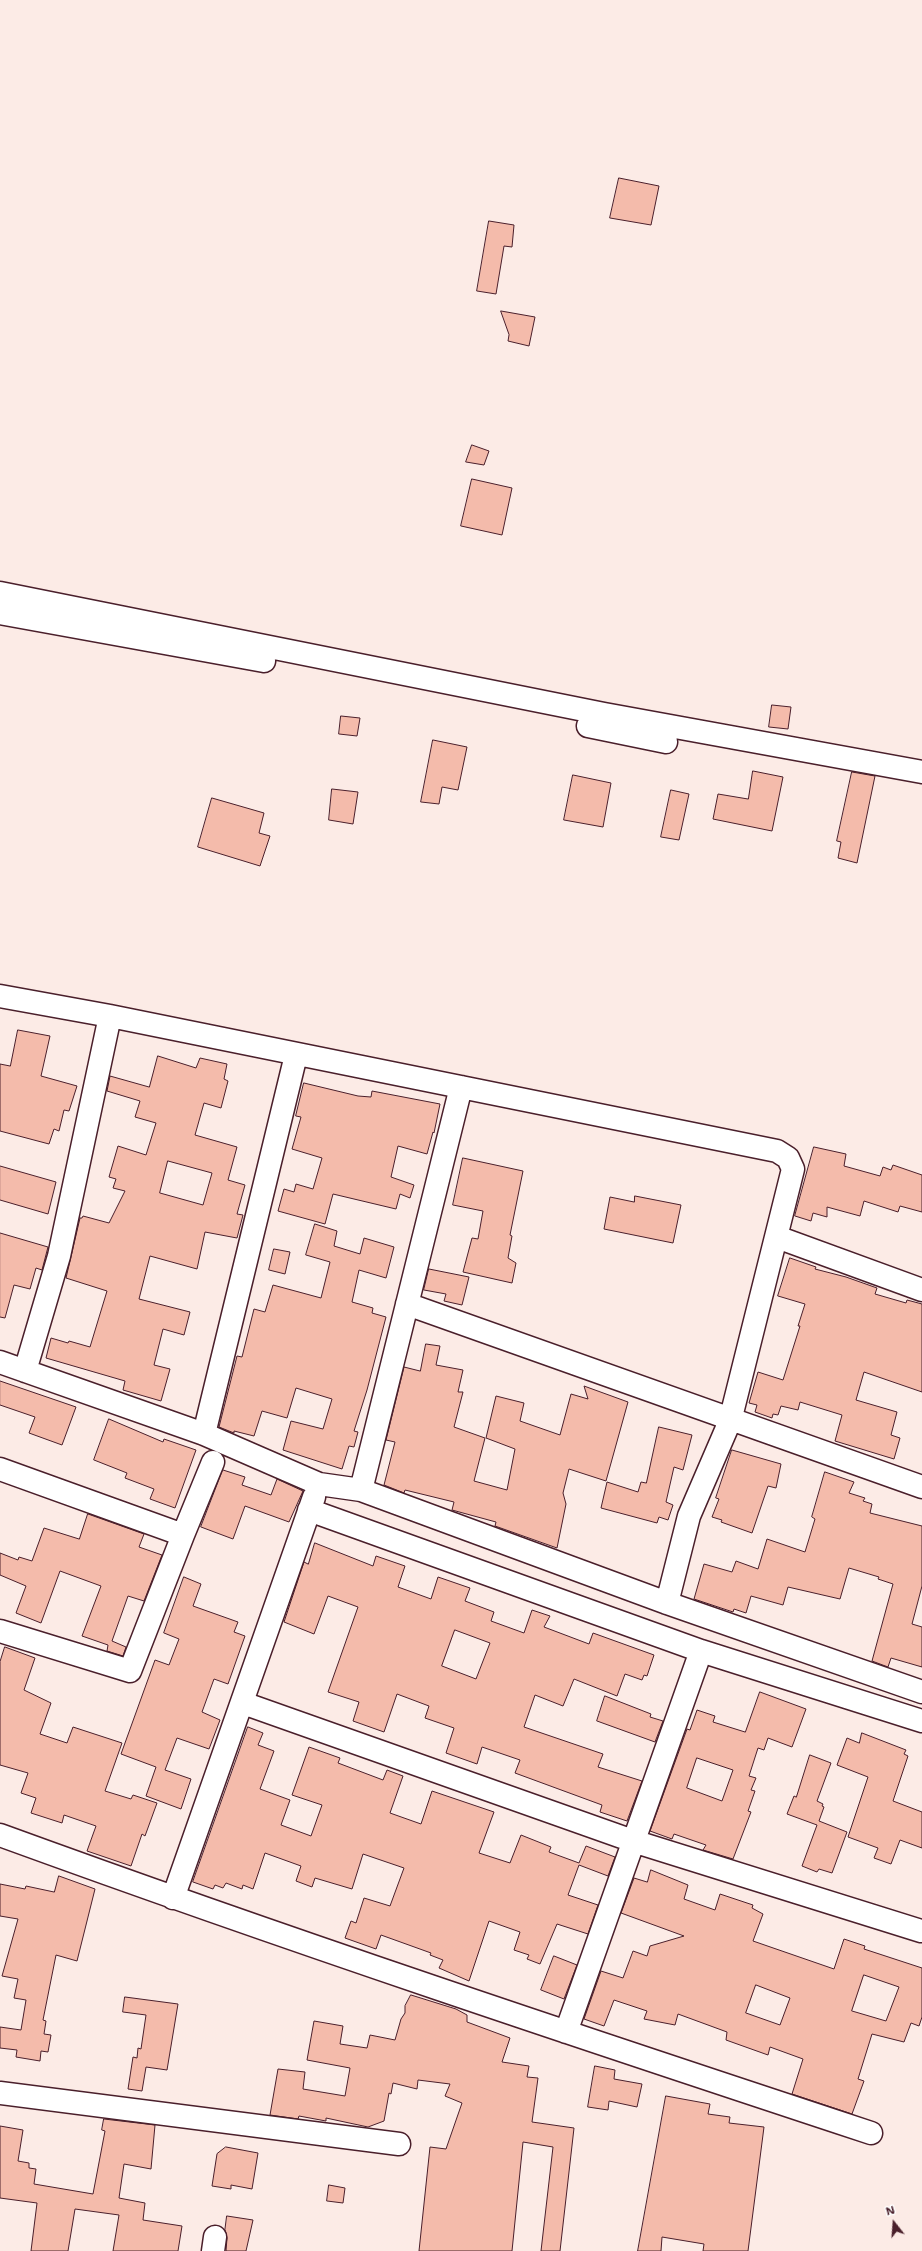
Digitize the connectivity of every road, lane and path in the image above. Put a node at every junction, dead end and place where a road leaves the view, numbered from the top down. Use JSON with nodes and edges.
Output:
{"nodes":[{"id":1,"x":0,"y":594,"type":"edge"},
{"id":2,"x":0,"y":613,"type":"edge"},
{"id":3,"x":666,"y":742,"type":"dead end"},
{"id":4,"x":922,"y":772,"type":"edge"},
{"id":5,"x":0,"y":996,"type":"edge"},
{"id":6,"x":110,"y":1016,"type":"junction"},
{"id":7,"x":296,"y":1055,"type":"junction"},
{"id":8,"x":461,"y":1087,"type":"junction"},
{"id":9,"x":777,"y":1237,"type":"junction"},
{"id":10,"x":922,"y":1290,"type":"edge"},
{"id":11,"x":407,"y":1304,"type":"junction"},
{"id":12,"x":0,"y":1362,"type":"edge"},
{"id":13,"x":25,"y":1371,"type":"junction"},
{"id":14,"x":730,"y":1420,"type":"junction"},
{"id":15,"x":204,"y":1434,"type":"junction"},
{"id":16,"x":213,"y":1462,"type":"dead end"},
{"id":17,"x":0,"y":1469,"type":"edge"},
{"id":18,"x":319,"y":1484,"type":"junction"},
{"id":19,"x":922,"y":1487,"type":"edge"},
{"id":20,"x":361,"y":1490,"type":"junction"},
{"id":21,"x":309,"y":1510,"type":"junction"},
{"id":22,"x":183,"y":1535,"type":"junction"},
{"id":23,"x":667,"y":1603,"type":"junction"},
{"id":24,"x":0,"y":1631,"type":"edge"},
{"id":25,"x":701,"y":1651,"type":"junction"},
{"id":26,"x":922,"y":1692,"type":"edge"},
{"id":27,"x":243,"y":1703,"type":"junction"},
{"id":28,"x":922,"y":1721,"type":"edge"},
{"id":29,"x":0,"y":1835,"type":"edge"},
{"id":30,"x":633,"y":1842,"type":"junction"},
{"id":31,"x":173,"y":1898,"type":"junction"},
{"id":32,"x":921,"y":1931,"type":"dead end"},
{"id":33,"x":566,"y":2032,"type":"junction"},
{"id":34,"x":0,"y":2093,"type":"edge"},
{"id":35,"x":871,"y":2133,"type":"dead end"},
{"id":36,"x":399,"y":2144,"type":"dead end"}],
"edges":[{"from":1,"to":4,"type":"street"},
{"from":2,"to":3,"type":"street"},
{"from":5,"to":6,"type":"street"},
{"from":6,"to":7,"type":"street"},
{"from":6,"to":13,"type":"street"},
{"from":7,"to":8,"type":"street"},
{"from":7,"to":15,"type":"street"},
{"from":8,"to":9,"type":"street"},
{"from":8,"to":11,"type":"street"},
{"from":9,"to":10,"type":"street"},
{"from":9,"to":14,"type":"street"},
{"from":11,"to":14,"type":"street"},
{"from":11,"to":20,"type":"street"},
{"from":12,"to":13,"type":"street"},
{"from":13,"to":15,"type":"street"},
{"from":14,"to":19,"type":"street"},
{"from":14,"to":23,"type":"street"},
{"from":15,"to":18,"type":"street"},
{"from":16,"to":22,"type":"street"},
{"from":17,"to":22,"type":"street"},
{"from":18,"to":20,"type":"street"},
{"from":18,"to":21,"type":"street"},
{"from":20,"to":23,"type":"street"},
{"from":21,"to":25,"type":"street"},
{"from":21,"to":27,"type":"street"},
{"from":22,"to":24,"type":"street"},
{"from":23,"to":26,"type":"street"},
{"from":25,"to":28,"type":"street"},
{"from":25,"to":30,"type":"street"},
{"from":27,"to":30,"type":"street"},
{"from":27,"to":31,"type":"street"},
{"from":29,"to":31,"type":"street"},
{"from":30,"to":32,"type":"street"},
{"from":30,"to":33,"type":"street"},
{"from":31,"to":33,"type":"street"},
{"from":33,"to":35,"type":"street"},
{"from":34,"to":36,"type":"street"}]}
